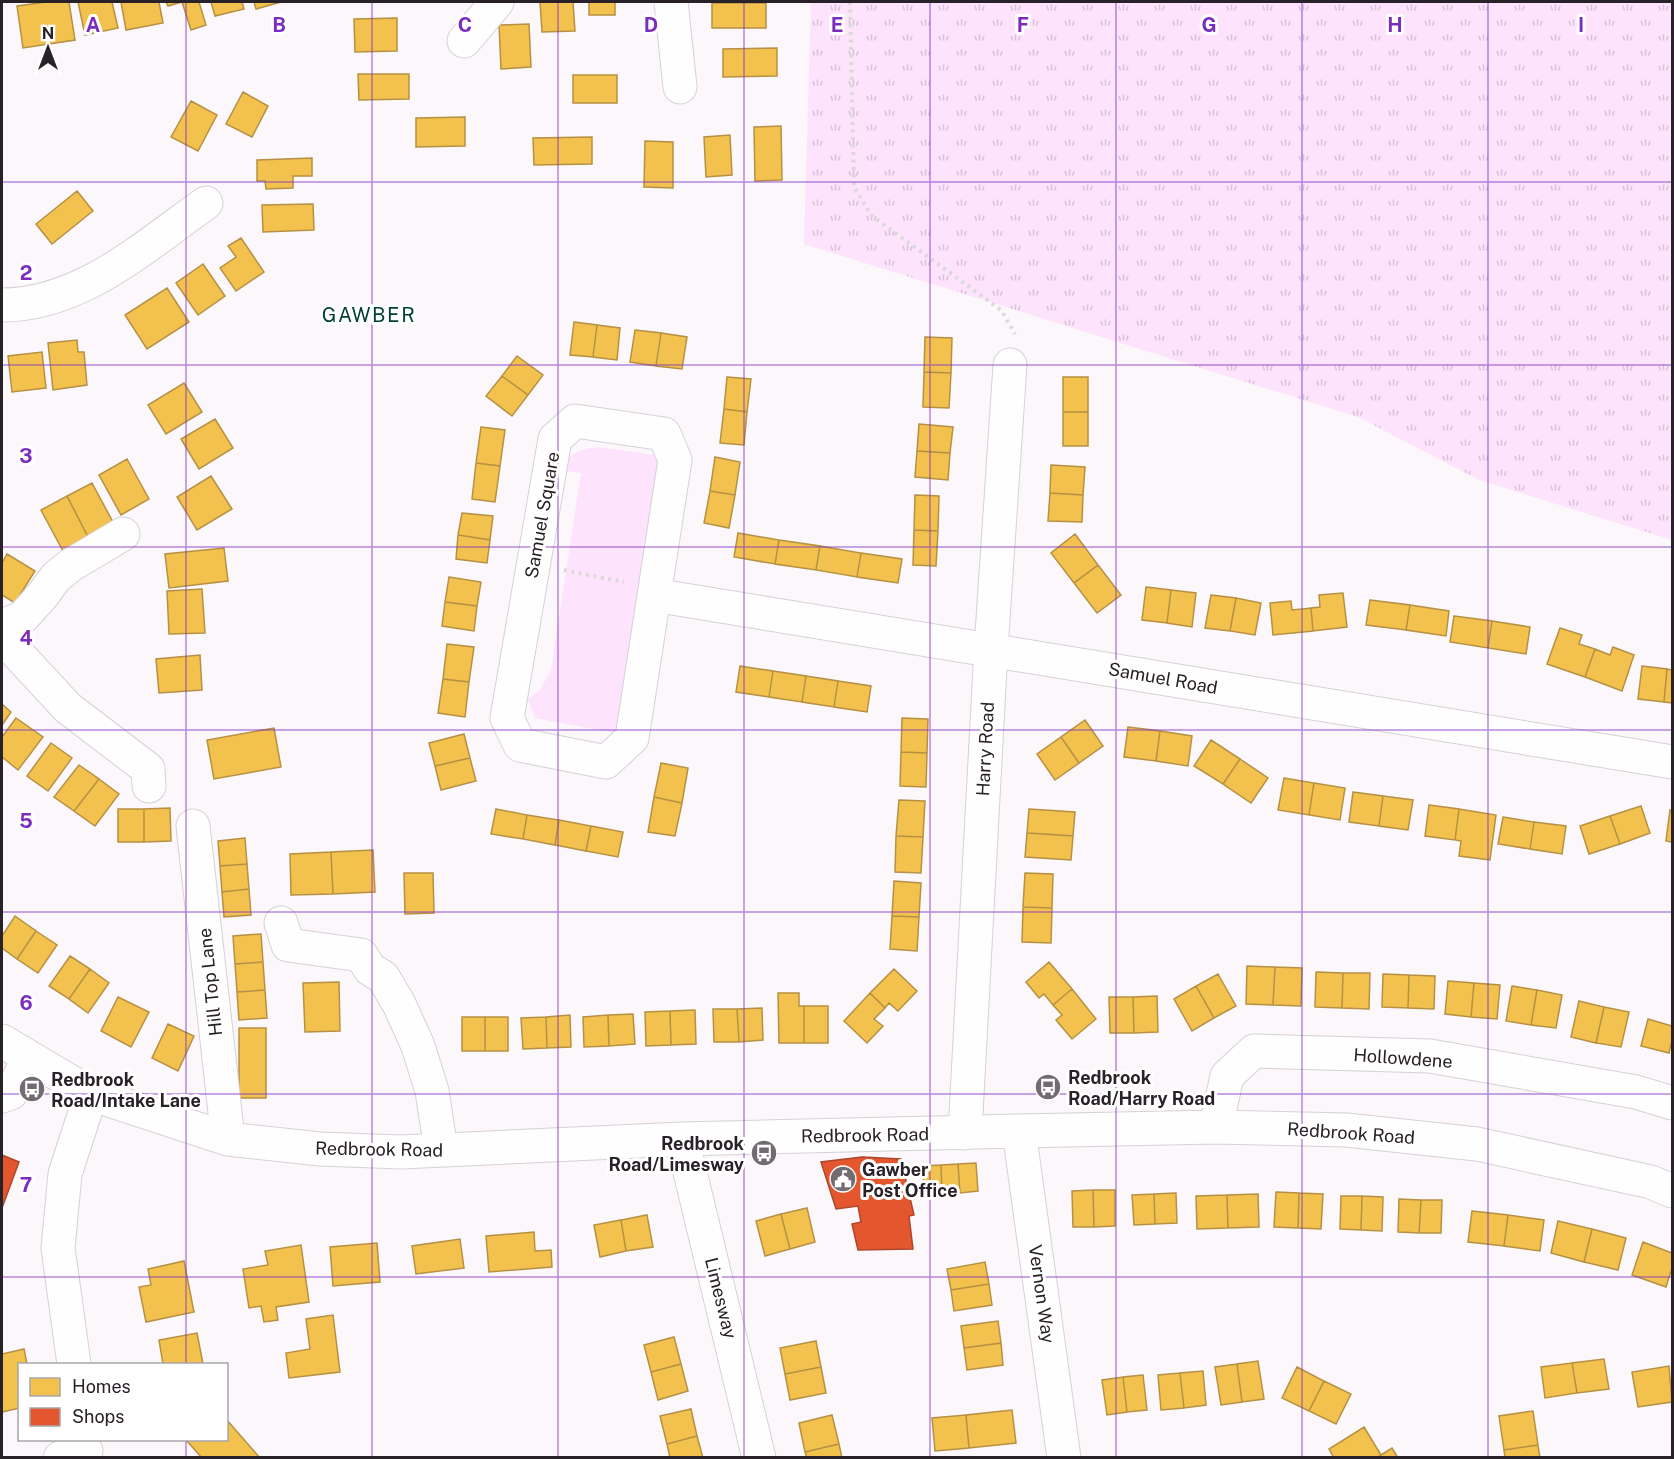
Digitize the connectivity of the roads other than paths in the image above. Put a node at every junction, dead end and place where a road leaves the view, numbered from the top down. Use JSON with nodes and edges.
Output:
{"nodes":[{"id":1,"x":497,"y":2,"type":"edge"},
{"id":2,"x":671,"y":2,"type":"edge"},
{"id":3,"x":464,"y":41,"type":"dead end"},
{"id":4,"x":680,"y":87,"type":"dead end"},
{"id":5,"x":206,"y":203,"type":"dead end"},
{"id":6,"x":2,"y":305,"type":"edge"},
{"id":7,"x":1010,"y":365,"type":"road end"},
{"id":8,"x":123,"y":534,"type":"dead end"},
{"id":9,"x":654,"y":591,"type":"junction"},
{"id":10,"x":2,"y":626,"type":"edge"},
{"id":11,"x":2,"y":637,"type":"edge"},
{"id":12,"x":991,"y":649,"type":"junction"},
{"id":13,"x":1672,"y":762,"type":"edge"},
{"id":14,"x":149,"y":786,"type":"dead end"},
{"id":15,"x":192,"y":826,"type":"dead end"},
{"id":16,"x":281,"y":923,"type":"dead end"},
{"id":17,"x":2,"y":1041,"type":"edge"},
{"id":18,"x":29,"y":1058,"type":"junction"},
{"id":19,"x":91,"y":1094,"type":"junction"},
{"id":20,"x":2,"y":1096,"type":"edge"},
{"id":21,"x":1672,"y":1103,"type":"edge"},
{"id":22,"x":1216,"y":1127,"type":"junction"},
{"id":23,"x":1019,"y":1131,"type":"junction"},
{"id":24,"x":965,"y":1133,"type":"junction"},
{"id":25,"x":228,"y":1139,"type":"junction"},
{"id":26,"x":682,"y":1139,"type":"junction"},
{"id":27,"x":441,"y":1150,"type":"junction"},
{"id":28,"x":1672,"y":1191,"type":"edge"},
{"id":29,"x":74,"y":1363,"type":"edge"},
{"id":30,"x":759,"y":1458,"type":"edge"},
{"id":31,"x":1064,"y":1458,"type":"edge"}],
"edges":[{"from":1,"to":3,"type":"street"},
{"from":2,"to":4,"type":"street"},
{"from":5,"to":6,"type":"street"},
{"from":7,"to":12,"type":"street","name":"Harry Road"},
{"from":8,"to":10,"type":"street"},
{"from":9,"to":9,"type":"street","name":"Samuel Square"},
{"from":9,"to":12,"type":"street","name":"Samuel Road"},
{"from":11,"to":14,"type":"street"},
{"from":12,"to":13,"type":"street","name":"Samuel Road"},
{"from":12,"to":24,"type":"street","name":"Harry Road"},
{"from":15,"to":25,"type":"street","name":"Hill Top Lane"},
{"from":16,"to":27,"type":"street"},
{"from":17,"to":18,"type":"street","name":"Redbrook Road"},
{"from":18,"to":19,"type":"street","name":"Redbrook Road"},
{"from":18,"to":20,"type":"street"},
{"from":19,"to":25,"type":"street","name":"Redbrook Road"},
{"from":19,"to":29,"type":"street"},
{"from":21,"to":22,"type":"street","name":"Hollowdene"},
{"from":22,"to":23,"type":"street","name":"Redbrook Road"},
{"from":22,"to":28,"type":"street","name":"Redbrook Road"},
{"from":23,"to":24,"type":"street","name":"Redbrook Road"},
{"from":23,"to":31,"type":"street","name":"Vernon Way"},
{"from":24,"to":26,"type":"street","name":"Redbrook Road"},
{"from":25,"to":27,"type":"street","name":"Redbrook Road"},
{"from":26,"to":27,"type":"street","name":"Redbrook Road"},
{"from":26,"to":30,"type":"street","name":"Limesway"}]}
